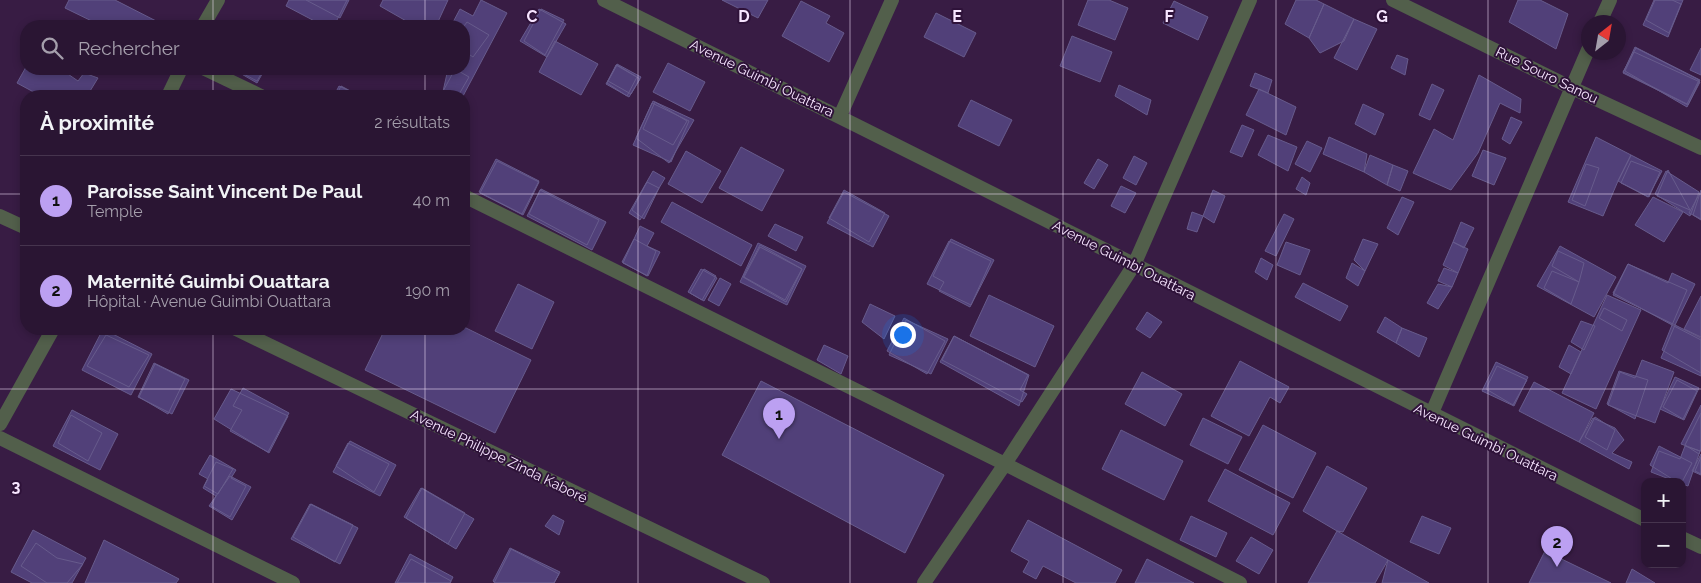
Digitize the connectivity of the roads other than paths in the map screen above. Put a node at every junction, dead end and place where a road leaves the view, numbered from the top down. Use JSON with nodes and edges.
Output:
{"nodes":[{"id":1,"x":218,"y":0,"type":"edge"},
{"id":2,"x":604,"y":0,"type":"edge"},
{"id":3,"x":892,"y":0,"type":"edge"},
{"id":4,"x":1250,"y":0,"type":"edge"},
{"id":5,"x":1393,"y":0,"type":"edge"},
{"id":6,"x":1610,"y":0,"type":"edge"},
{"id":7,"x":1603,"y":15,"type":"edge"},
{"id":8,"x":206,"y":20,"type":"edge"},
{"id":9,"x":1584,"y":60,"type":"edge"},
{"id":10,"x":178,"y":75,"type":"edge"},
{"id":11,"x":217,"y":75,"type":"edge"},
{"id":12,"x":1572,"y":88,"type":"junction"},
{"id":13,"x":171,"y":90,"type":"edge"},
{"id":14,"x":249,"y":90,"type":"edge"},
{"id":15,"x":840,"y":116,"type":"junction"},
{"id":16,"x":1701,"y":148,"type":"edge"},
{"id":17,"x":470,"y":199,"type":"edge"},
{"id":18,"x":0,"y":216,"type":"edge"},
{"id":19,"x":20,"y":225,"type":"edge"},
{"id":20,"x":1134,"y":264,"type":"junction"},
{"id":21,"x":50,"y":335,"type":"edge"},
{"id":22,"x":248,"y":335,"type":"edge"},
{"id":23,"x":1431,"y":415,"type":"junction"},
{"id":24,"x":0,"y":424,"type":"edge"},
{"id":25,"x":0,"y":438,"type":"edge"},
{"id":26,"x":1006,"y":464,"type":"junction"},
{"id":27,"x":1641,"y":518,"type":"edge"},
{"id":28,"x":1686,"y":540,"type":"edge"},
{"id":29,"x":1701,"y":547,"type":"edge"},
{"id":30,"x":293,"y":583,"type":"edge"},
{"id":31,"x":763,"y":583,"type":"edge"},
{"id":32,"x":924,"y":583,"type":"edge"},
{"id":33,"x":1240,"y":583,"type":"edge"}],
"edges":[{"from":1,"to":8,"type":"street"},
{"from":2,"to":15,"type":"street","name":"Avenue Guimbi Ouattara"},
{"from":3,"to":15,"type":"street"},
{"from":4,"to":20,"type":"street"},
{"from":5,"to":12,"type":"street","name":"Rue Souro Sanou"},
{"from":6,"to":7,"type":"street"},
{"from":9,"to":12,"type":"street"},
{"from":10,"to":13,"type":"street"},
{"from":11,"to":14,"type":"street"},
{"from":12,"to":16,"type":"street","name":"Rue Souro Sanou"},
{"from":12,"to":23,"type":"street"},
{"from":15,"to":20,"type":"street","name":"Avenue Guimbi Ouattara"},
{"from":17,"to":26,"type":"street"},
{"from":18,"to":19,"type":"street"},
{"from":20,"to":23,"type":"street","name":"Avenue Guimbi Ouattara"},
{"from":20,"to":26,"type":"street"},
{"from":21,"to":24,"type":"street"},
{"from":22,"to":31,"type":"street","name":"Avenue Philippe Zinda Kaboré"},
{"from":23,"to":27,"type":"street","name":"Avenue Guimbi Ouattara"},
{"from":25,"to":30,"type":"street"},
{"from":26,"to":32,"type":"street"},
{"from":26,"to":33,"type":"street"},
{"from":28,"to":29,"type":"street"}]}
